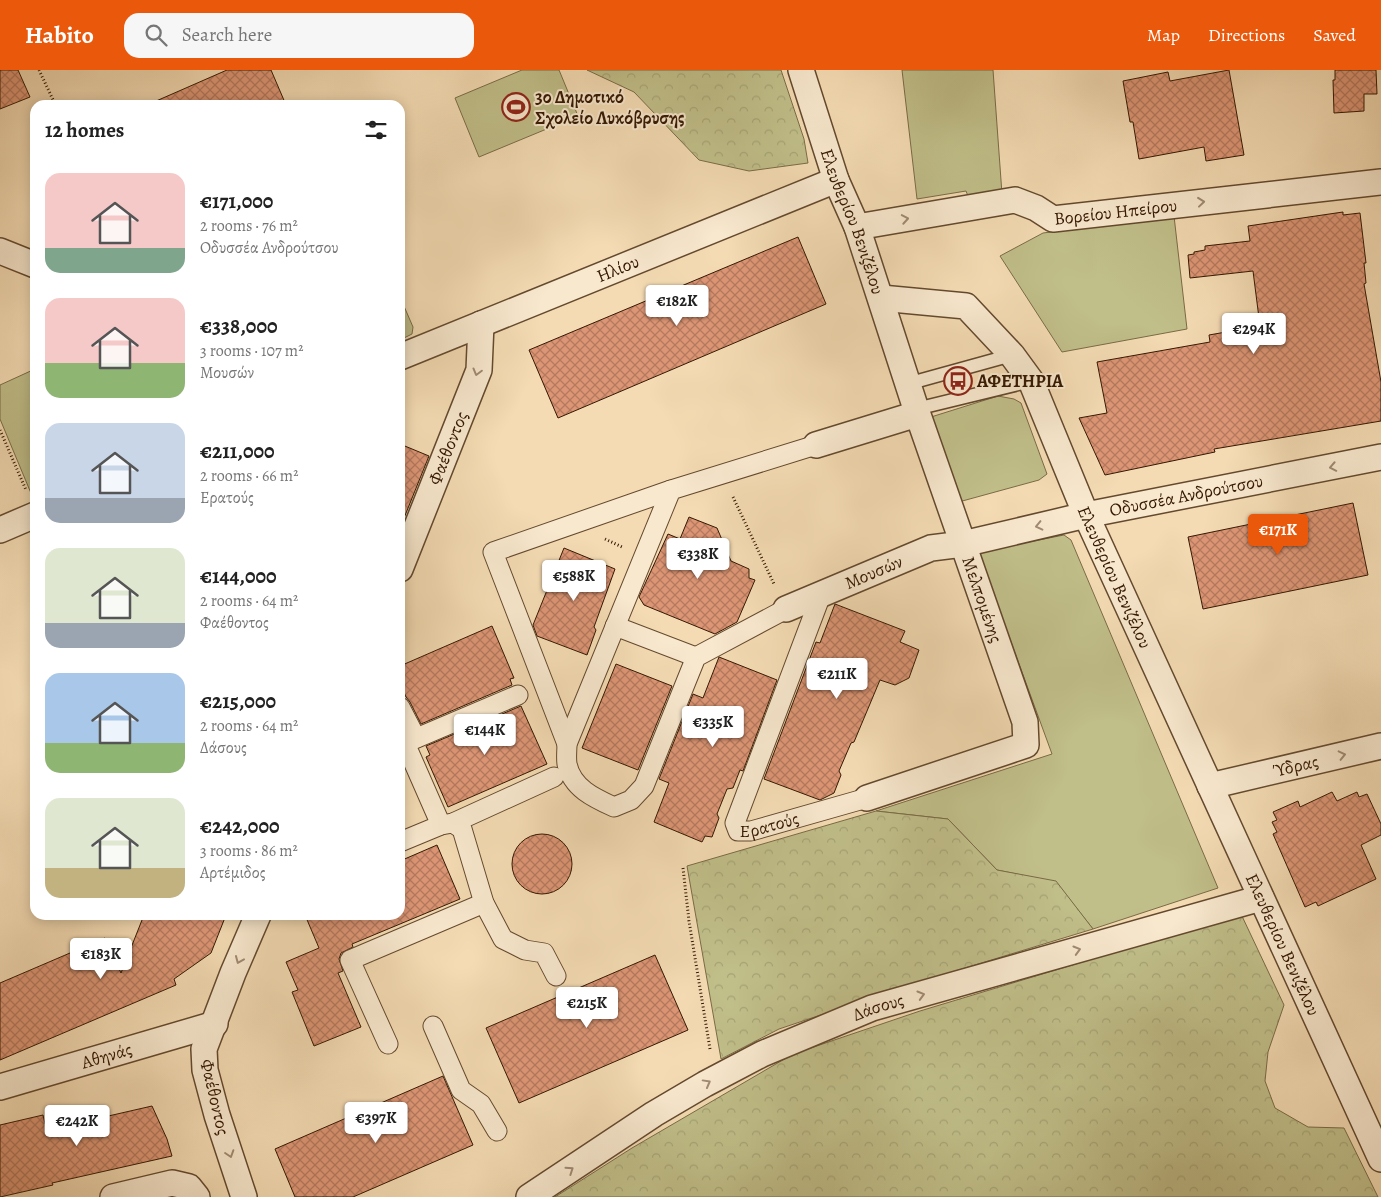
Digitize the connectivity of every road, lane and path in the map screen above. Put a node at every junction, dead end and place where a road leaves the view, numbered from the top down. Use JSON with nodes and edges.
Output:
{"nodes":[{"id":1,"x":39,"y":70,"type":"edge"},
{"id":2,"x":801,"y":70,"type":"edge"},
{"id":3,"x":53,"y":100,"type":"edge"},
{"id":4,"x":836,"y":180,"type":"junction"},
{"id":5,"x":1381,"y":182,"type":"edge"},
{"id":6,"x":857,"y":227,"type":"junction"},
{"id":7,"x":0,"y":251,"type":"edge"},
{"id":8,"x":30,"y":263,"type":"edge"},
{"id":9,"x":880,"y":298,"type":"junction"},
{"id":10,"x":481,"y":324,"type":"junction"},
{"id":11,"x":405,"y":355,"type":"edge"},
{"id":12,"x":1012,"y":355,"type":"junction"},
{"id":13,"x":1031,"y":381,"type":"junction"},
{"id":14,"x":907,"y":384,"type":"junction"},
{"id":15,"x":917,"y":412,"type":"junction"},
{"id":16,"x":0,"y":430,"type":"edge"},
{"id":17,"x":816,"y":445,"type":"joint"},
{"id":18,"x":1381,"y":458,"type":"edge"},
{"id":19,"x":722,"y":474,"type":"junction"},
{"id":20,"x":671,"y":490,"type":"junction"},
{"id":21,"x":30,"y":502,"type":"edge"},
{"id":22,"x":30,"y":505,"type":"edge"},
{"id":23,"x":1086,"y":515,"type":"junction"},
{"id":24,"x":0,"y":530,"type":"edge"},
{"id":25,"x":963,"y":544,"type":"junction"},
{"id":26,"x":405,"y":556,"type":"edge"},
{"id":27,"x":821,"y":595,"type":"junction"},
{"id":28,"x":786,"y":609,"type":"junction"},
{"id":29,"x":615,"y":626,"type":"junction"},
{"id":30,"x":696,"y":657,"type":"junction"},
{"id":31,"x":518,"y":695,"type":"dead end"},
{"id":32,"x":405,"y":717,"type":"edge"},
{"id":33,"x":416,"y":738,"type":"junction"},
{"id":34,"x":405,"y":743,"type":"edge"},
{"id":35,"x":567,"y":744,"type":"junction"},
{"id":36,"x":405,"y":745,"type":"edge"},
{"id":37,"x":1381,"y":746,"type":"edge"},
{"id":38,"x":554,"y":777,"type":"dead end"},
{"id":39,"x":1210,"y":786,"type":"junction"},
{"id":40,"x":868,"y":798,"type":"joint"},
{"id":41,"x":447,"y":824,"type":"junction"},
{"id":42,"x":405,"y":840,"type":"edge"},
{"id":43,"x":683,"y":868,"type":"dead end"},
{"id":44,"x":1261,"y":898,"type":"junction"},
{"id":45,"x":484,"y":903,"type":"junction"},
{"id":46,"x":256,"y":920,"type":"edge"},
{"id":47,"x":556,"y":976,"type":"dead end"},
{"id":48,"x":215,"y":1024,"type":"junction"},
{"id":49,"x":433,"y":1026,"type":"dead end"},
{"id":50,"x":388,"y":1044,"type":"dead end"},
{"id":51,"x":715,"y":1079,"type":"junction"},
{"id":52,"x":0,"y":1087,"type":"edge"},
{"id":53,"x":497,"y":1131,"type":"dead end"},
{"id":54,"x":1381,"y":1159,"type":"edge"},
{"id":55,"x":113,"y":1197,"type":"edge"},
{"id":56,"x":197,"y":1197,"type":"edge"},
{"id":57,"x":244,"y":1197,"type":"edge"},
{"id":58,"x":529,"y":1197,"type":"edge"}],
"edges":[{"from":1,"to":3,"type":"path"},
{"from":2,"to":4,"type":"street","name":"Ελευθερίου Βενιζέλου"},
{"from":4,"to":6,"type":"street","name":"Ελευθερίου Βενιζέλου"},
{"from":4,"to":10,"type":"street","name":"Ηλίου"},
{"from":6,"to":5,"type":"street","name":"Βορείου Ηπείρου","one_way":true},
{"from":6,"to":9,"type":"street","name":"Ελευθερίου Βενιζέλου"},
{"from":7,"to":8,"type":"street"},
{"from":9,"to":12,"type":"street","name":"Ελευθερίου Βενιζέλου"},
{"from":9,"to":14,"type":"street","name":"Μελπομένης"},
{"from":10,"to":11,"type":"street","name":"Ηλίου"},
{"from":10,"to":26,"type":"street","name":"Φαέθοντος","one_way":true},
{"from":12,"to":13,"type":"street","name":"Ελευθερίου Βενιζέλου"},
{"from":12,"to":14,"type":"lane"},
{"from":13,"to":15,"type":"lane"},
{"from":13,"to":23,"type":"street","name":"Ελευθερίου Βενιζέλου"},
{"from":14,"to":15,"type":"street","name":"Μελπομένης"},
{"from":15,"to":17,"type":"street"},
{"from":15,"to":25,"type":"street","name":"Μελπομένης"},
{"from":16,"to":21,"type":"path"},
{"from":17,"to":19,"type":"street"},
{"from":18,"to":23,"type":"street","name":"Οδυσσέα Ανδρούτσου","one_way":true},
{"from":19,"to":20,"type":"street"},
{"from":19,"to":28,"type":"path"},
{"from":20,"to":29,"type":"street"},
{"from":20,"to":35,"type":"street"},
{"from":22,"to":24,"type":"street"},
{"from":23,"to":25,"type":"street","name":"Οδυσσέα Ανδρούτσου","one_way":true},
{"from":23,"to":39,"type":"street","name":"Ελευθερίου Βενιζέλου"},
{"from":25,"to":27,"type":"street","name":"Μουσών"},
{"from":25,"to":40,"type":"street","name":"Μελπομένης"},
{"from":27,"to":28,"type":"street","name":"Μουσών"},
{"from":27,"to":40,"type":"street","name":"Ερατούς"},
{"from":28,"to":30,"type":"street"},
{"from":29,"to":30,"type":"street"},
{"from":29,"to":35,"type":"street"},
{"from":30,"to":35,"type":"street"},
{"from":31,"to":33,"type":"street"},
{"from":32,"to":33,"type":"street"},
{"from":33,"to":34,"type":"street"},
{"from":36,"to":41,"type":"street"},
{"from":39,"to":37,"type":"street","name":"Ύδρας","one_way":true},
{"from":38,"to":41,"type":"street"},
{"from":39,"to":44,"type":"street","name":"Ελευθερίου Βενιζέλου"},
{"from":41,"to":42,"type":"street"},
{"from":41,"to":45,"type":"street"},
{"from":43,"to":51,"type":"path"},
{"from":51,"to":44,"type":"street","name":"Δάσους","one_way":true},
{"from":44,"to":54,"type":"street","name":"Ελευθερίου Βενιζέλου"},
{"from":45,"to":47,"type":"street"},
{"from":45,"to":50,"type":"street"},
{"from":46,"to":48,"type":"street","name":"Φαέθοντος","one_way":true},
{"from":48,"to":52,"type":"street","name":"Αθηνάς"},
{"from":48,"to":57,"type":"street","name":"Φαέθοντος","one_way":true},
{"from":49,"to":53,"type":"street"},
{"from":58,"to":51,"type":"street","name":"Δάσους","one_way":true},
{"from":55,"to":56,"type":"street"}]}
